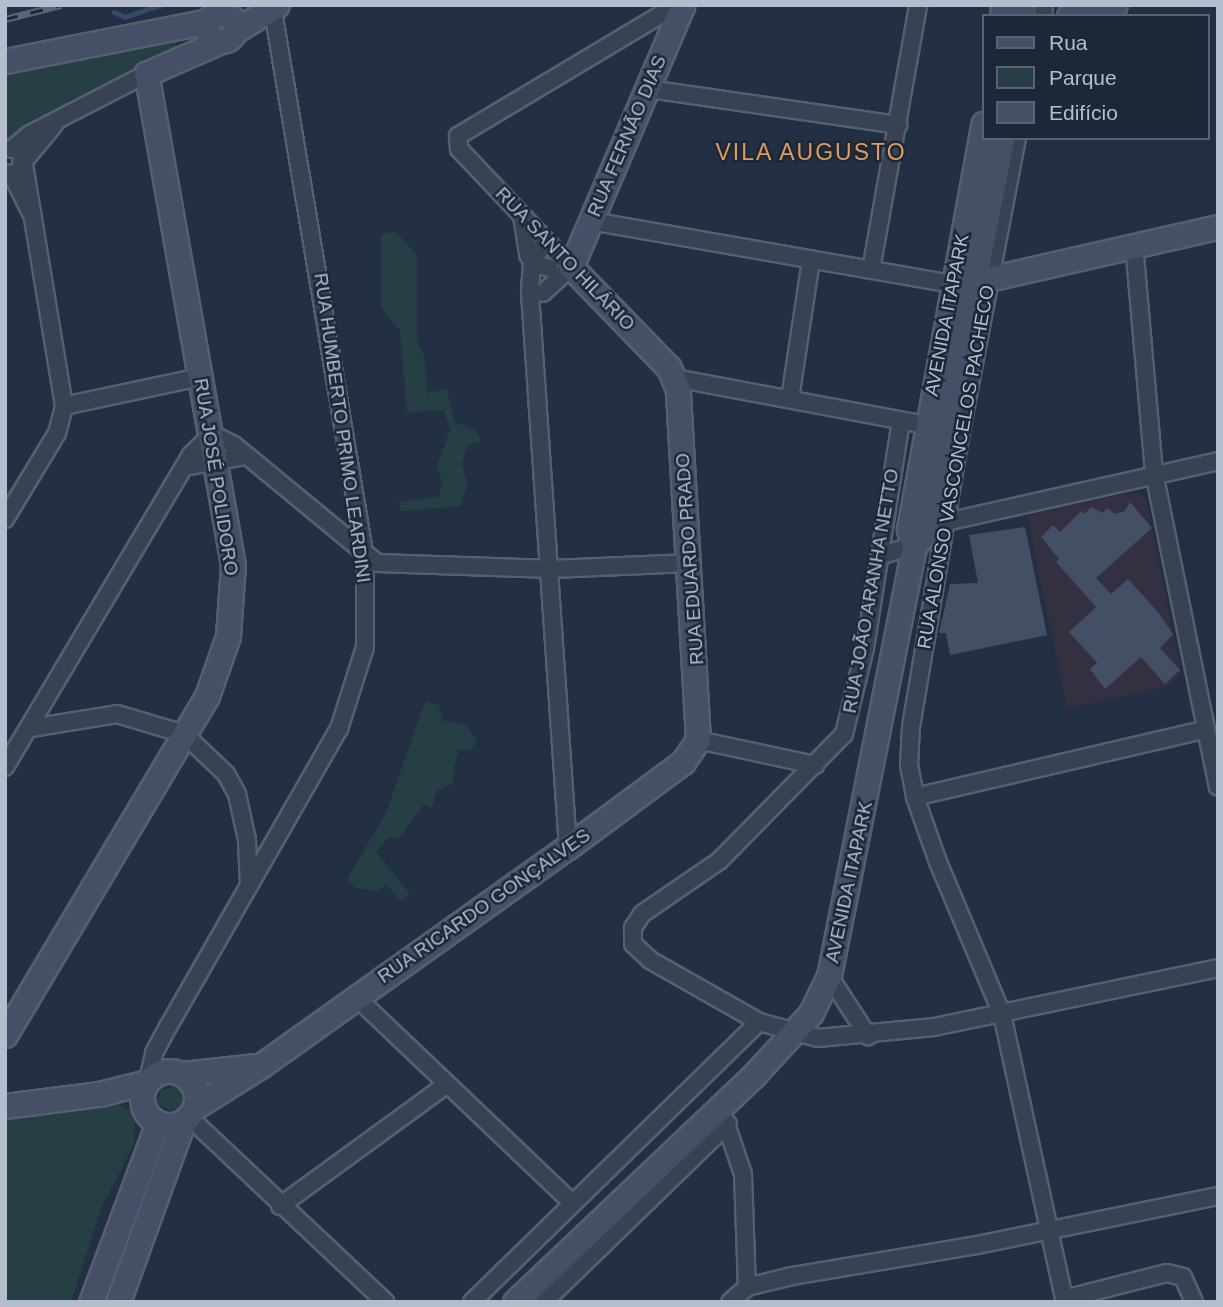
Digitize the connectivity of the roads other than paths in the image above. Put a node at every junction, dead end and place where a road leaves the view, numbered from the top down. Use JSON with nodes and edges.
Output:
{"nodes":[{"id":1,"x":680,"y":5,"type":"edge"},
{"id":2,"x":918,"y":5,"type":"edge"},
{"id":3,"x":1115,"y":5,"type":"edge"},
{"id":4,"x":270,"y":6,"type":"edge"},
{"id":5,"x":1077,"y":14,"type":"edge"},
{"id":6,"x":218,"y":28,"type":"junction"},
{"id":7,"x":5,"y":61,"type":"edge"},
{"id":8,"x":146,"y":74,"type":"junction"},
{"id":9,"x":649,"y":89,"type":"junction"},
{"id":10,"x":898,"y":125,"type":"junction"},
{"id":11,"x":982,"y":129,"type":"edge"},
{"id":12,"x":1002,"y":140,"type":"edge"},
{"id":13,"x":1016,"y":140,"type":"edge"},
{"id":14,"x":12,"y":166,"type":"edge"},
{"id":15,"x":522,"y":216,"type":"junction"},
{"id":16,"x":591,"y":221,"type":"junction"},
{"id":17,"x":1218,"y":227,"type":"edge"},
{"id":18,"x":546,"y":241,"type":"junction"},
{"id":19,"x":1134,"y":244,"type":"junction"},
{"id":20,"x":811,"y":260,"type":"junction"},
{"id":21,"x":532,"y":262,"type":"junction"},
{"id":22,"x":560,"y":263,"type":"junction"},
{"id":23,"x":871,"y":270,"type":"junction"},
{"id":24,"x":971,"y":284,"type":"junction"},
{"id":25,"x":535,"y":328,"type":"junction"},
{"id":26,"x":200,"y":377,"type":"junction"},
{"id":27,"x":675,"y":378,"type":"junction"},
{"id":28,"x":790,"y":399,"type":"junction"},
{"id":29,"x":64,"y":405,"type":"junction"},
{"id":30,"x":901,"y":421,"type":"junction"},
{"id":31,"x":945,"y":429,"type":"junction"},
{"id":32,"x":212,"y":434,"type":"junction"},
{"id":33,"x":245,"y":456,"type":"junction"},
{"id":34,"x":216,"y":460,"type":"junction"},
{"id":35,"x":1218,"y":461,"type":"edge"},
{"id":36,"x":184,"y":467,"type":"junction"},
{"id":37,"x":1154,"y":473,"type":"junction"},
{"id":38,"x":5,"y":519,"type":"edge"},
{"id":39,"x":946,"y":522,"type":"junction"},
{"id":40,"x":914,"y":547,"type":"junction"},
{"id":41,"x":879,"y":556,"type":"junction"},
{"id":42,"x":365,"y":557,"type":"junction"},
{"id":43,"x":691,"y":562,"type":"junction"},
{"id":44,"x":552,"y":569,"type":"junction"},
{"id":45,"x":31,"y":728,"type":"junction"},
{"id":46,"x":1203,"y":730,"type":"junction"},
{"id":47,"x":184,"y":734,"type":"junction"},
{"id":48,"x":698,"y":740,"type":"junction"},
{"id":49,"x":815,"y":765,"type":"junction"},
{"id":50,"x":5,"y":767,"type":"edge"},
{"id":51,"x":1218,"y":787,"type":"edge"},
{"id":52,"x":915,"y":797,"type":"junction"},
{"id":53,"x":568,"y":847,"type":"junction"},
{"id":54,"x":249,"y":885,"type":"junction"},
{"id":55,"x":1218,"y":968,"type":"edge"},
{"id":56,"x":829,"y":976,"type":"junction"},
{"id":57,"x":356,"y":997,"type":"junction"},
{"id":58,"x":1002,"y":1014,"type":"junction"},
{"id":59,"x":759,"y":1022,"type":"junction"},
{"id":60,"x":7,"y":1027,"type":"edge"},
{"id":61,"x":793,"y":1034,"type":"junction"},
{"id":62,"x":868,"y":1036,"type":"junction"},
{"id":63,"x":262,"y":1065,"type":"junction"},
{"id":64,"x":156,"y":1077,"type":"junction"},
{"id":65,"x":446,"y":1085,"type":"junction"},
{"id":66,"x":5,"y":1106,"type":"edge"},
{"id":67,"x":189,"y":1115,"type":"junction"},
{"id":68,"x":723,"y":1117,"type":"junction"},
{"id":69,"x":158,"y":1123,"type":"junction"},
{"id":70,"x":1218,"y":1196,"type":"edge"},
{"id":71,"x":572,"y":1203,"type":"junction"},
{"id":72,"x":280,"y":1206,"type":"junction"},
{"id":73,"x":1048,"y":1231,"type":"junction"},
{"id":74,"x":107,"y":1256,"type":"junction"},
{"id":75,"x":131,"y":1267,"type":"junction"},
{"id":76,"x":747,"y":1287,"type":"junction"},
{"id":77,"x":1064,"y":1301,"type":"edge"},
{"id":78,"x":90,"y":1302,"type":"edge"},
{"id":79,"x":118,"y":1302,"type":"edge"},
{"id":80,"x":385,"y":1302,"type":"edge"},
{"id":81,"x":472,"y":1302,"type":"edge"},
{"id":82,"x":515,"y":1302,"type":"edge"},
{"id":83,"x":544,"y":1302,"type":"edge"},
{"id":84,"x":730,"y":1302,"type":"edge"},
{"id":85,"x":1194,"y":1302,"type":"edge"}],
"edges":[{"from":1,"to":9,"type":"street","name":"RUA FERNÃO DIAS"},
{"from":1,"to":15,"type":"street","name":"RUA SANTO HILÁRIO"},
{"from":2,"to":10,"type":"street"},
{"from":3,"to":5,"type":"street"},
{"from":4,"to":6,"type":"street"},
{"from":4,"to":42,"type":"street","name":"RUA HUMBERTO PRIMO LEARDINI"},
{"from":6,"to":7,"type":"street"},
{"from":6,"to":8,"type":"street"},
{"from":8,"to":14,"type":"street"},
{"from":8,"to":26,"type":"street","name":"RUA JOSÉ POLIDORO"},
{"from":9,"to":10,"type":"street"},
{"from":9,"to":16,"type":"street","name":"RUA FERNÃO DIAS"},
{"from":10,"to":23,"type":"street"},
{"from":11,"to":24,"type":"street"},
{"from":12,"to":24,"type":"street","name":"AVENIDA ITAPARK"},
{"from":13,"to":24,"type":"street","name":"RUA ALONSO VASCONCELOS PACHECO"},
{"from":14,"to":29,"type":"street"},
{"from":15,"to":18,"type":"street","name":"RUA SANTO HILÁRIO"},
{"from":15,"to":21,"type":"street"},
{"from":16,"to":20,"type":"street"},
{"from":16,"to":22,"type":"street","name":"RUA FERNÃO DIAS"},
{"from":17,"to":19,"type":"street"},
{"from":18,"to":21,"type":"street"},
{"from":18,"to":22,"type":"street","name":"RUA SANTO HILÁRIO"},
{"from":19,"to":24,"type":"street"},
{"from":19,"to":37,"type":"street"},
{"from":20,"to":23,"type":"street"},
{"from":20,"to":28,"type":"street"},
{"from":21,"to":22,"type":"street"},
{"from":21,"to":25,"type":"street"},
{"from":22,"to":25,"type":"street"},
{"from":22,"to":27,"type":"street","name":"RUA SANTO HILÁRIO"},
{"from":23,"to":24,"type":"street"},
{"from":24,"to":31,"type":"street","name":"AVENIDA ITAPARK"},
{"from":25,"to":44,"type":"street"},
{"from":26,"to":29,"type":"street"},
{"from":26,"to":32,"type":"street","name":"RUA JOSÉ POLIDORO"},
{"from":27,"to":28,"type":"street"},
{"from":27,"to":43,"type":"street","name":"RUA EDUARDO PRADO"},
{"from":28,"to":30,"type":"street"},
{"from":29,"to":38,"type":"street"},
{"from":30,"to":31,"type":"street"},
{"from":30,"to":41,"type":"street","name":"RUA JOÃO ARANHA NETTO"},
{"from":31,"to":39,"type":"street","name":"RUA ALONSO VASCONCELOS PACHECO"},
{"from":31,"to":40,"type":"street","name":"AVENIDA ITAPARK"},
{"from":32,"to":33,"type":"street"},
{"from":32,"to":34,"type":"street","name":"RUA JOSÉ POLIDORO"},
{"from":32,"to":36,"type":"street"},
{"from":33,"to":34,"type":"street"},
{"from":33,"to":42,"type":"street"},
{"from":34,"to":36,"type":"street"},
{"from":34,"to":47,"type":"street","name":"RUA JOSÉ POLIDORO"},
{"from":35,"to":37,"type":"street"},
{"from":36,"to":45,"type":"street"},
{"from":37,"to":39,"type":"street"},
{"from":37,"to":46,"type":"street"},
{"from":39,"to":40,"type":"street"},
{"from":39,"to":52,"type":"street","name":"RUA ALONSO VASCONCELOS PACHECO"},
{"from":40,"to":41,"type":"street"},
{"from":40,"to":56,"type":"street","name":"AVENIDA ITAPARK"},
{"from":41,"to":49,"type":"street","name":"RUA JOÃO ARANHA NETTO"},
{"from":42,"to":44,"type":"street"},
{"from":42,"to":54,"type":"street","name":"RUA HUMBERTO PRIMO LEARDINI"},
{"from":43,"to":44,"type":"street"},
{"from":43,"to":48,"type":"street","name":"RUA EDUARDO PRADO"},
{"from":44,"to":53,"type":"street"},
{"from":45,"to":47,"type":"street"},
{"from":45,"to":50,"type":"street"},
{"from":46,"to":51,"type":"street"},
{"from":46,"to":52,"type":"street"},
{"from":47,"to":54,"type":"street"},
{"from":47,"to":60,"type":"street","name":"RUA JOSÉ POLIDORO"},
{"from":48,"to":49,"type":"street"},
{"from":48,"to":53,"type":"street","name":"RUA RICARDO GONÇALVES"},
{"from":49,"to":59,"type":"street","name":"RUA JOÃO ARANHA NETTO"},
{"from":52,"to":58,"type":"street","name":"RUA ALONSO VASCONCELOS PACHECO"},
{"from":53,"to":57,"type":"street","name":"RUA RICARDO GONÇALVES"},
{"from":54,"to":64,"type":"street","name":"RUA HUMBERTO PRIMO LEARDINI"},
{"from":55,"to":58,"type":"street","name":"RUA JOÃO ARANHA NETTO"},
{"from":56,"to":61,"type":"street","name":"AVENIDA ITAPARK"},
{"from":56,"to":62,"type":"street"},
{"from":57,"to":63,"type":"street","name":"RUA RICARDO GONÇALVES"},
{"from":57,"to":65,"type":"street"},
{"from":58,"to":62,"type":"street","name":"RUA JOÃO ARANHA NETTO"},
{"from":58,"to":73,"type":"street","name":"RUA ALONSO VASCONCELOS PACHECO"},
{"from":59,"to":61,"type":"street","name":"RUA JOÃO ARANHA NETTO"},
{"from":59,"to":71,"type":"street"},
{"from":61,"to":62,"type":"street","name":"RUA JOÃO ARANHA NETTO"},
{"from":61,"to":68,"type":"street","name":"AVENIDA ITAPARK"},
{"from":63,"to":64,"type":"street","name":"RUA RICARDO GONÇALVES"},
{"from":63,"to":67,"type":"street","name":"RUA RICARDO GONÇALVES"},
{"from":64,"to":66,"type":"street","name":"RUA RICARDO GONÇALVES"},
{"from":64,"to":67,"type":"street"},
{"from":64,"to":69,"type":"street"},
{"from":65,"to":71,"type":"street"},
{"from":65,"to":72,"type":"street"},
{"from":67,"to":69,"type":"street"},
{"from":67,"to":72,"type":"street"},
{"from":67,"to":75,"type":"street"},
{"from":68,"to":76,"type":"street"},
{"from":68,"to":82,"type":"street","name":"AVENIDA ITAPARK"},
{"from":68,"to":83,"type":"street"},
{"from":69,"to":74,"type":"street"},
{"from":70,"to":73,"type":"street"},
{"from":71,"to":81,"type":"street"},
{"from":72,"to":80,"type":"street"},
{"from":73,"to":76,"type":"street"},
{"from":73,"to":77,"type":"street","name":"RUA ALONSO VASCONCELOS PACHECO"},
{"from":74,"to":75,"type":"street"},
{"from":74,"to":78,"type":"street"},
{"from":75,"to":79,"type":"street"},
{"from":76,"to":84,"type":"street"},
{"from":77,"to":85,"type":"street"}]}
